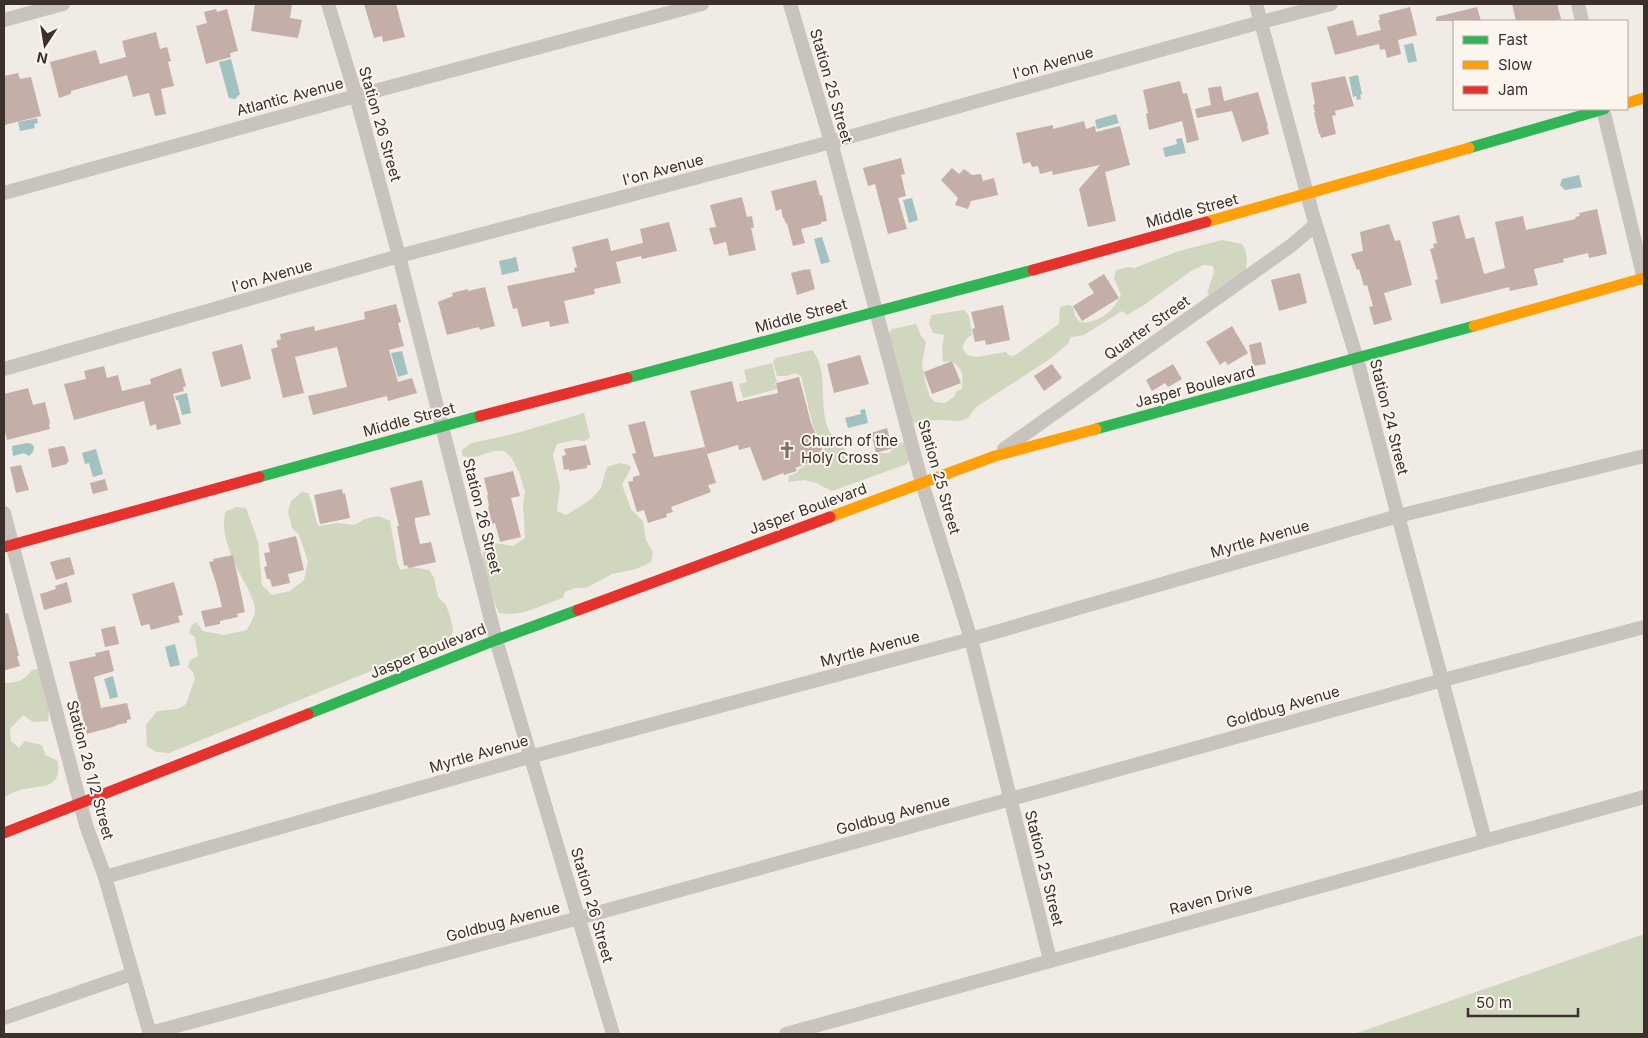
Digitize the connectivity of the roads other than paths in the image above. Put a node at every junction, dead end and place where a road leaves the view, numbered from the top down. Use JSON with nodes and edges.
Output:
{"nodes":[{"id":1,"x":62,"y":4,"type":"edge"},
{"id":2,"x":328,"y":4,"type":"edge"},
{"id":3,"x":702,"y":4,"type":"edge"},
{"id":4,"x":790,"y":4,"type":"edge"},
{"id":5,"x":1256,"y":4,"type":"edge"},
{"id":6,"x":1331,"y":4,"type":"edge"},
{"id":7,"x":1578,"y":4,"type":"edge"},
{"id":8,"x":4,"y":20,"type":"edge"},
{"id":9,"x":1582,"y":20,"type":"edge"},
{"id":10,"x":1261,"y":22,"type":"junction"},
{"id":11,"x":356,"y":96,"type":"junction"},
{"id":12,"x":1644,"y":98,"type":"edge"},
{"id":13,"x":1628,"y":103,"type":"edge"},
{"id":14,"x":1601,"y":110,"type":"edge"},
{"id":15,"x":1604,"y":110,"type":"edge"},
{"id":16,"x":831,"y":142,"type":"junction"},
{"id":17,"x":4,"y":193,"type":"edge"},
{"id":18,"x":1307,"y":195,"type":"junction"},
{"id":19,"x":1316,"y":225,"type":"junction"},
{"id":20,"x":399,"y":256,"type":"junction"},
{"id":21,"x":1644,"y":278,"type":"edge"},
{"id":22,"x":877,"y":312,"type":"junction"},
{"id":23,"x":1357,"y":359,"type":"junction"},
{"id":24,"x":4,"y":369,"type":"edge"},
{"id":25,"x":443,"y":426,"type":"junction"},
{"id":26,"x":995,"y":456,"type":"junction"},
{"id":27,"x":1644,"y":456,"type":"edge"},
{"id":28,"x":922,"y":483,"type":"junction"},
{"id":29,"x":4,"y":513,"type":"edge"},
{"id":30,"x":1398,"y":516,"type":"junction"},
{"id":31,"x":8,"y":546,"type":"edge"},
{"id":32,"x":1644,"y":627,"type":"edge"},
{"id":33,"x":971,"y":639,"type":"junction"},
{"id":34,"x":496,"y":640,"type":"junction"},
{"id":35,"x":1443,"y":680,"type":"junction"},
{"id":36,"x":532,"y":756,"type":"junction"},
{"id":37,"x":1644,"y":797,"type":"edge"},
{"id":38,"x":1011,"y":800,"type":"junction"},
{"id":39,"x":82,"y":804,"type":"junction"},
{"id":40,"x":4,"y":833,"type":"edge"},
{"id":41,"x":1485,"y":840,"type":"junction"},
{"id":42,"x":105,"y":877,"type":"junction"},
{"id":43,"x":579,"y":918,"type":"junction"},
{"id":44,"x":1050,"y":960,"type":"junction"},
{"id":45,"x":132,"y":974,"type":"junction"},
{"id":46,"x":4,"y":1018,"type":"edge"},
{"id":47,"x":150,"y":1033,"type":"edge"},
{"id":48,"x":613,"y":1034,"type":"edge"},
{"id":49,"x":786,"y":1034,"type":"edge"}],
"edges":[{"from":1,"to":8,"type":"street"},
{"from":2,"to":11,"type":"street","name":"Station 26 Street"},
{"from":3,"to":11,"type":"street","name":"Atlantic Avenue"},
{"from":4,"to":16,"type":"street","name":"Station 25 Street"},
{"from":5,"to":10,"type":"street","name":"Station 24 Street"},
{"from":6,"to":10,"type":"street","name":"I'on Avenue"},
{"from":7,"to":9,"type":"street"},
{"from":10,"to":16,"type":"street","name":"I'on Avenue"},
{"from":10,"to":18,"type":"street","name":"Station 24 Street"},
{"from":11,"to":17,"type":"street","name":"Atlantic Avenue"},
{"from":11,"to":20,"type":"street","name":"Station 26 Street"},
{"from":12,"to":13,"type":"main road"},
{"from":14,"to":18,"type":"main road","name":"Middle Street"},
{"from":15,"to":21,"type":"street"},
{"from":16,"to":20,"type":"street","name":"I'on Avenue"},
{"from":16,"to":22,"type":"street","name":"Station 25 Street"},
{"from":18,"to":19,"type":"street","name":"Station 24 Street"},
{"from":18,"to":22,"type":"main road","name":"Middle Street"},
{"from":19,"to":23,"type":"street","name":"Station 24 Street"},
{"from":19,"to":26,"type":"street","name":"Quarter Street"},
{"from":20,"to":24,"type":"street","name":"I'on Avenue"},
{"from":20,"to":25,"type":"street","name":"Station 26 Street"},
{"from":21,"to":23,"type":"main road","name":"Jasper Boulevard"},
{"from":22,"to":25,"type":"main road","name":"Middle Street"},
{"from":22,"to":28,"type":"street","name":"Station 25 Street"},
{"from":23,"to":26,"type":"main road","name":"Jasper Boulevard"},
{"from":23,"to":30,"type":"street","name":"Station 24 Street"},
{"from":25,"to":31,"type":"main road","name":"Middle Street"},
{"from":25,"to":34,"type":"street","name":"Station 26 Street"},
{"from":26,"to":28,"type":"main road","name":"Jasper Boulevard"},
{"from":27,"to":30,"type":"street","name":"Myrtle Avenue"},
{"from":28,"to":33,"type":"street","name":"Station 25 Street"},
{"from":28,"to":34,"type":"main road","name":"Jasper Boulevard"},
{"from":29,"to":31,"type":"street","name":"Station 26 1/2 Street"},
{"from":30,"to":33,"type":"street","name":"Myrtle Avenue"},
{"from":30,"to":35,"type":"street","name":"Station 24 Street"},
{"from":31,"to":39,"type":"street","name":"Station 26 1/2 Street"},
{"from":32,"to":35,"type":"street","name":"Goldbug Avenue"},
{"from":33,"to":36,"type":"street","name":"Myrtle Avenue"},
{"from":33,"to":38,"type":"street","name":"Station 25 Street"},
{"from":34,"to":36,"type":"street","name":"Station 26 Street"},
{"from":34,"to":39,"type":"main road","name":"Jasper Boulevard"},
{"from":35,"to":38,"type":"street","name":"Goldbug Avenue"},
{"from":35,"to":41,"type":"street","name":"Station 24 Street"},
{"from":36,"to":42,"type":"street","name":"Myrtle Avenue"},
{"from":36,"to":43,"type":"street","name":"Station 26 Street"},
{"from":37,"to":41,"type":"street","name":"Raven Drive"},
{"from":38,"to":43,"type":"street","name":"Goldbug Avenue"},
{"from":38,"to":44,"type":"street","name":"Station 25 Street"},
{"from":39,"to":40,"type":"main road","name":"Jasper Boulevard"},
{"from":39,"to":42,"type":"street","name":"Station 26 1/2 Street"},
{"from":41,"to":44,"type":"street","name":"Raven Drive"},
{"from":42,"to":45,"type":"street","name":"Station 26 1/2 Street"},
{"from":43,"to":47,"type":"street","name":"Goldbug Avenue"},
{"from":43,"to":48,"type":"street","name":"Station 26 Street"},
{"from":44,"to":49,"type":"street","name":"Raven Drive"},
{"from":45,"to":46,"type":"street"},
{"from":45,"to":47,"type":"street","name":"Station 26 1/2 Street"}]}
